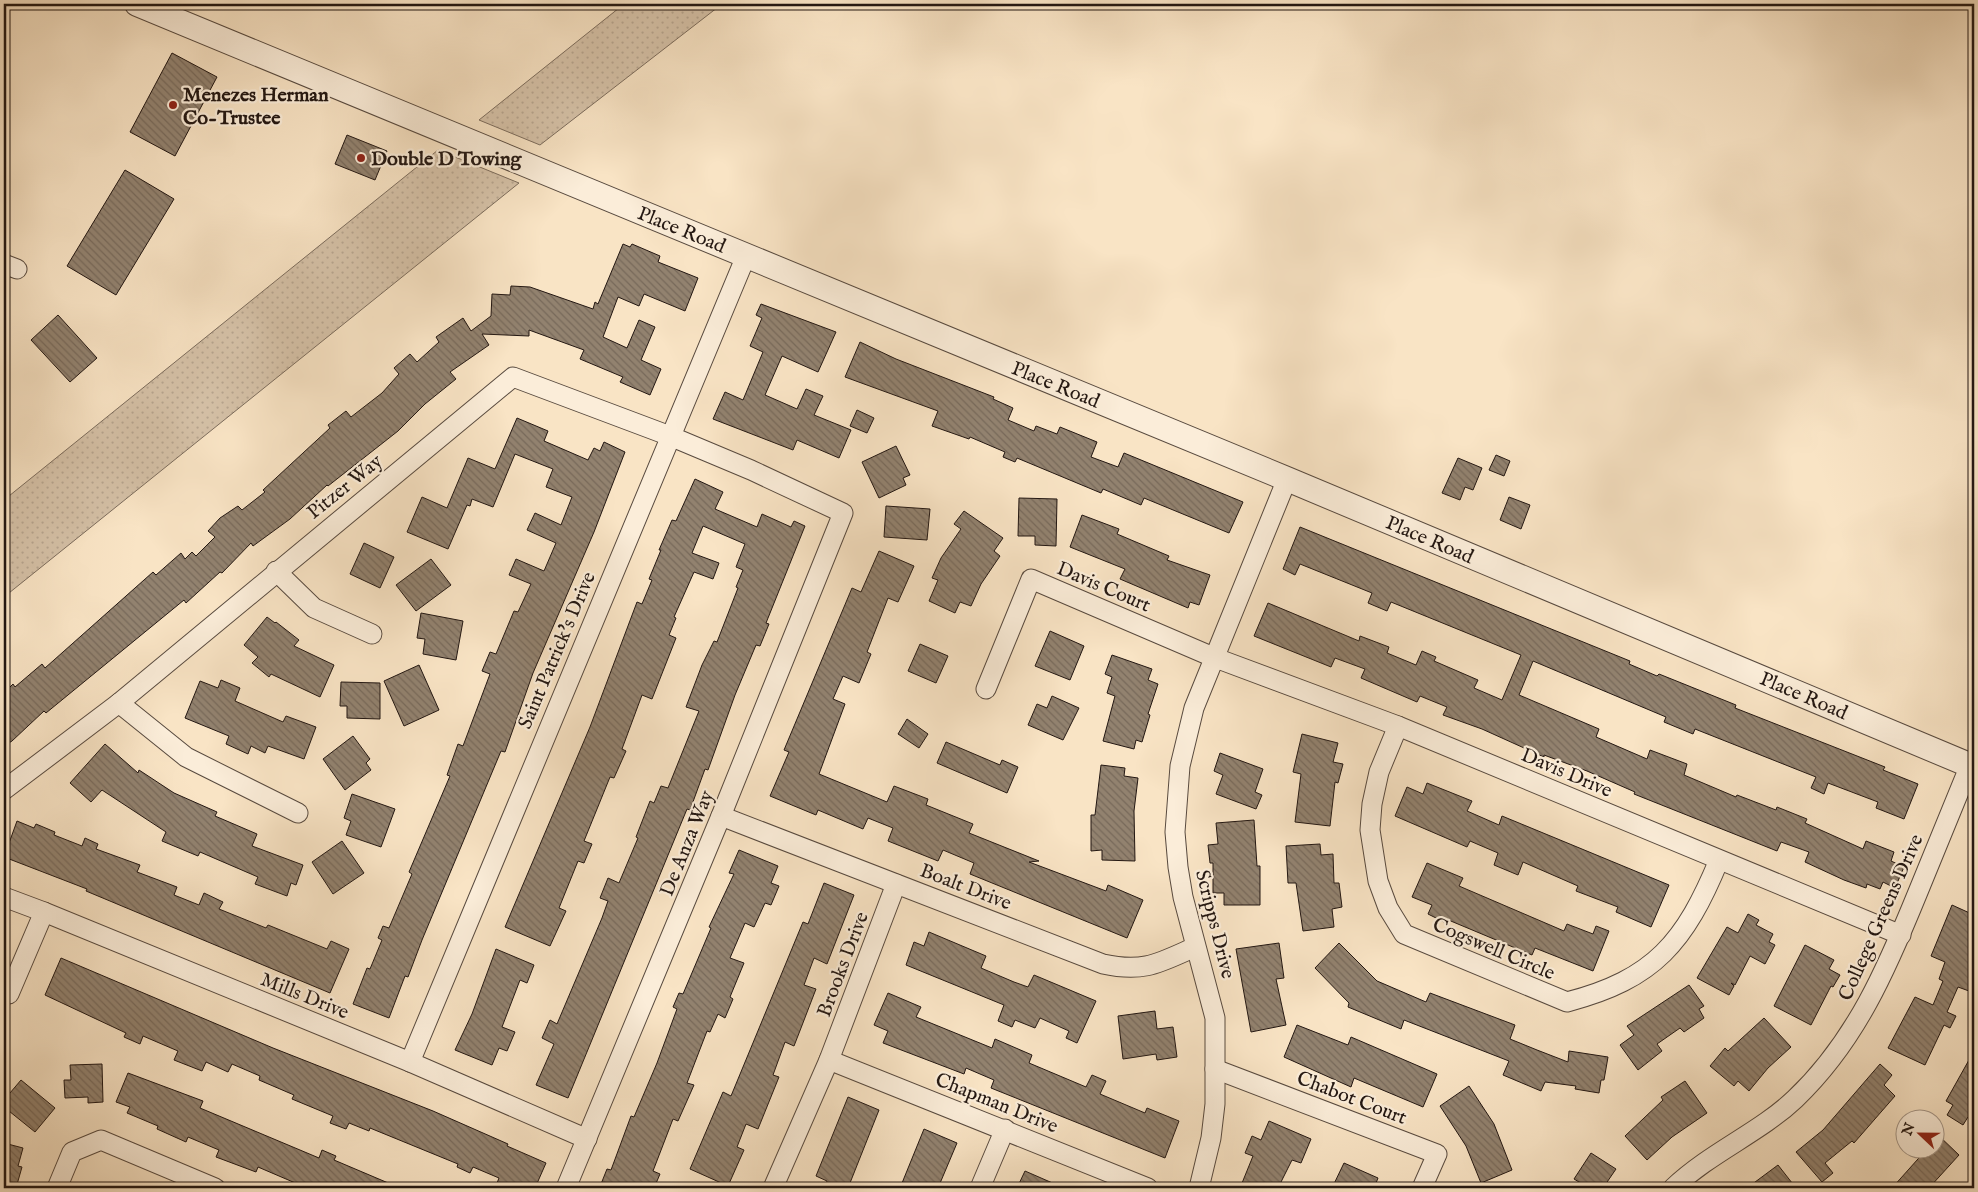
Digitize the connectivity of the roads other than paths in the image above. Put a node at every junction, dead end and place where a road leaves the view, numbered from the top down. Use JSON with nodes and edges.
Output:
{"nodes":[{"id":1,"x":137,"y":4,"type":"edge"},
{"id":2,"x":746,"y":256,"type":"junction"},
{"id":3,"x":670,"y":436,"type":"junction"},
{"id":4,"x":1287,"y":479,"type":"junction"},
{"id":5,"x":843,"y":513,"type":"joint"},
{"id":6,"x":276,"y":571,"type":"junction"},
{"id":7,"x":372,"y":634,"type":"dead end"},
{"id":8,"x":1213,"y":657,"type":"junction"},
{"id":9,"x":986,"y":689,"type":"dead end"},
{"id":10,"x":118,"y":703,"type":"junction"},
{"id":11,"x":1398,"y":726,"type":"junction"},
{"id":12,"x":1972,"y":766,"type":"edge"},
{"id":13,"x":4,"y":790,"type":"edge"},
{"id":14,"x":298,"y":813,"type":"dead end"},
{"id":15,"x":721,"y":816,"type":"junction"},
{"id":16,"x":1719,"y":860,"type":"junction"},
{"id":17,"x":896,"y":884,"type":"junction"},
{"id":18,"x":4,"y":897,"type":"edge"},
{"id":19,"x":44,"y":912,"type":"junction"},
{"id":20,"x":1901,"y":935,"type":"junction"},
{"id":21,"x":1195,"y":948,"type":"junction"},
{"id":22,"x":9,"y":994,"type":"dead end"},
{"id":23,"x":829,"y":1060,"type":"junction"},
{"id":24,"x":410,"y":1062,"type":"junction"},
{"id":25,"x":1215,"y":1069,"type":"junction"},
{"id":26,"x":1005,"y":1129,"type":"junction"},
{"id":27,"x":587,"y":1140,"type":"junction"},
{"id":28,"x":57,"y":1188,"type":"edge"},
{"id":29,"x":215,"y":1188,"type":"edge"},
{"id":30,"x":566,"y":1188,"type":"edge"},
{"id":31,"x":773,"y":1188,"type":"edge"},
{"id":32,"x":980,"y":1188,"type":"edge"},
{"id":33,"x":1148,"y":1188,"type":"edge"},
{"id":34,"x":1199,"y":1188,"type":"edge"},
{"id":35,"x":1422,"y":1188,"type":"edge"},
{"id":36,"x":1673,"y":1188,"type":"edge"}],
"edges":[{"from":1,"to":2,"type":"street","name":"Place Road"},
{"from":2,"to":3,"type":"street","name":"Saint Patrick's Drive"},
{"from":2,"to":4,"type":"street","name":"Place Road"},
{"from":3,"to":5,"type":"street","name":"Pitzer Way"},
{"from":3,"to":6,"type":"street","name":"Pitzer Way"},
{"from":3,"to":24,"type":"street","name":"Saint Patrick's Drive"},
{"from":4,"to":8,"type":"street","name":"Scripps Drive"},
{"from":4,"to":12,"type":"street","name":"Place Road"},
{"from":5,"to":15,"type":"street","name":"De Anza Way"},
{"from":6,"to":7,"type":"street"},
{"from":6,"to":10,"type":"street","name":"Pitzer Way"},
{"from":8,"to":9,"type":"street","name":"Davis Court"},
{"from":8,"to":11,"type":"street","name":"Davis Drive"},
{"from":8,"to":21,"type":"street","name":"Scripps Drive"},
{"from":10,"to":13,"type":"street","name":"Pitzer Way"},
{"from":10,"to":14,"type":"street"},
{"from":11,"to":16,"type":"street","name":"Davis Drive"},
{"from":11,"to":16,"type":"street","name":"Cogswell Circle"},
{"from":12,"to":20,"type":"street","name":"College Greens Drive"},
{"from":15,"to":17,"type":"street","name":"Boalt Drive"},
{"from":15,"to":27,"type":"street","name":"De Anza Way"},
{"from":16,"to":20,"type":"street","name":"Davis Drive"},
{"from":17,"to":21,"type":"street","name":"Boalt Drive"},
{"from":17,"to":23,"type":"street","name":"Brooks Drive"},
{"from":18,"to":19,"type":"street","name":"Mills Drive"},
{"from":19,"to":22,"type":"street"},
{"from":19,"to":24,"type":"street","name":"Mills Drive"},
{"from":20,"to":36,"type":"street","name":"College Greens Drive"},
{"from":21,"to":25,"type":"street","name":"Scripps Drive"},
{"from":23,"to":26,"type":"street","name":"Chapman Drive"},
{"from":23,"to":31,"type":"street","name":"Brooks Drive"},
{"from":24,"to":27,"type":"street","name":"Mills Drive"},
{"from":25,"to":34,"type":"street","name":"Scripps Drive"},
{"from":25,"to":35,"type":"street","name":"Chabot Court"},
{"from":26,"to":32,"type":"street"},
{"from":26,"to":33,"type":"street","name":"Chapman Drive"},
{"from":27,"to":30,"type":"street","name":"De Anza Way"},
{"from":28,"to":29,"type":"street"}]}
